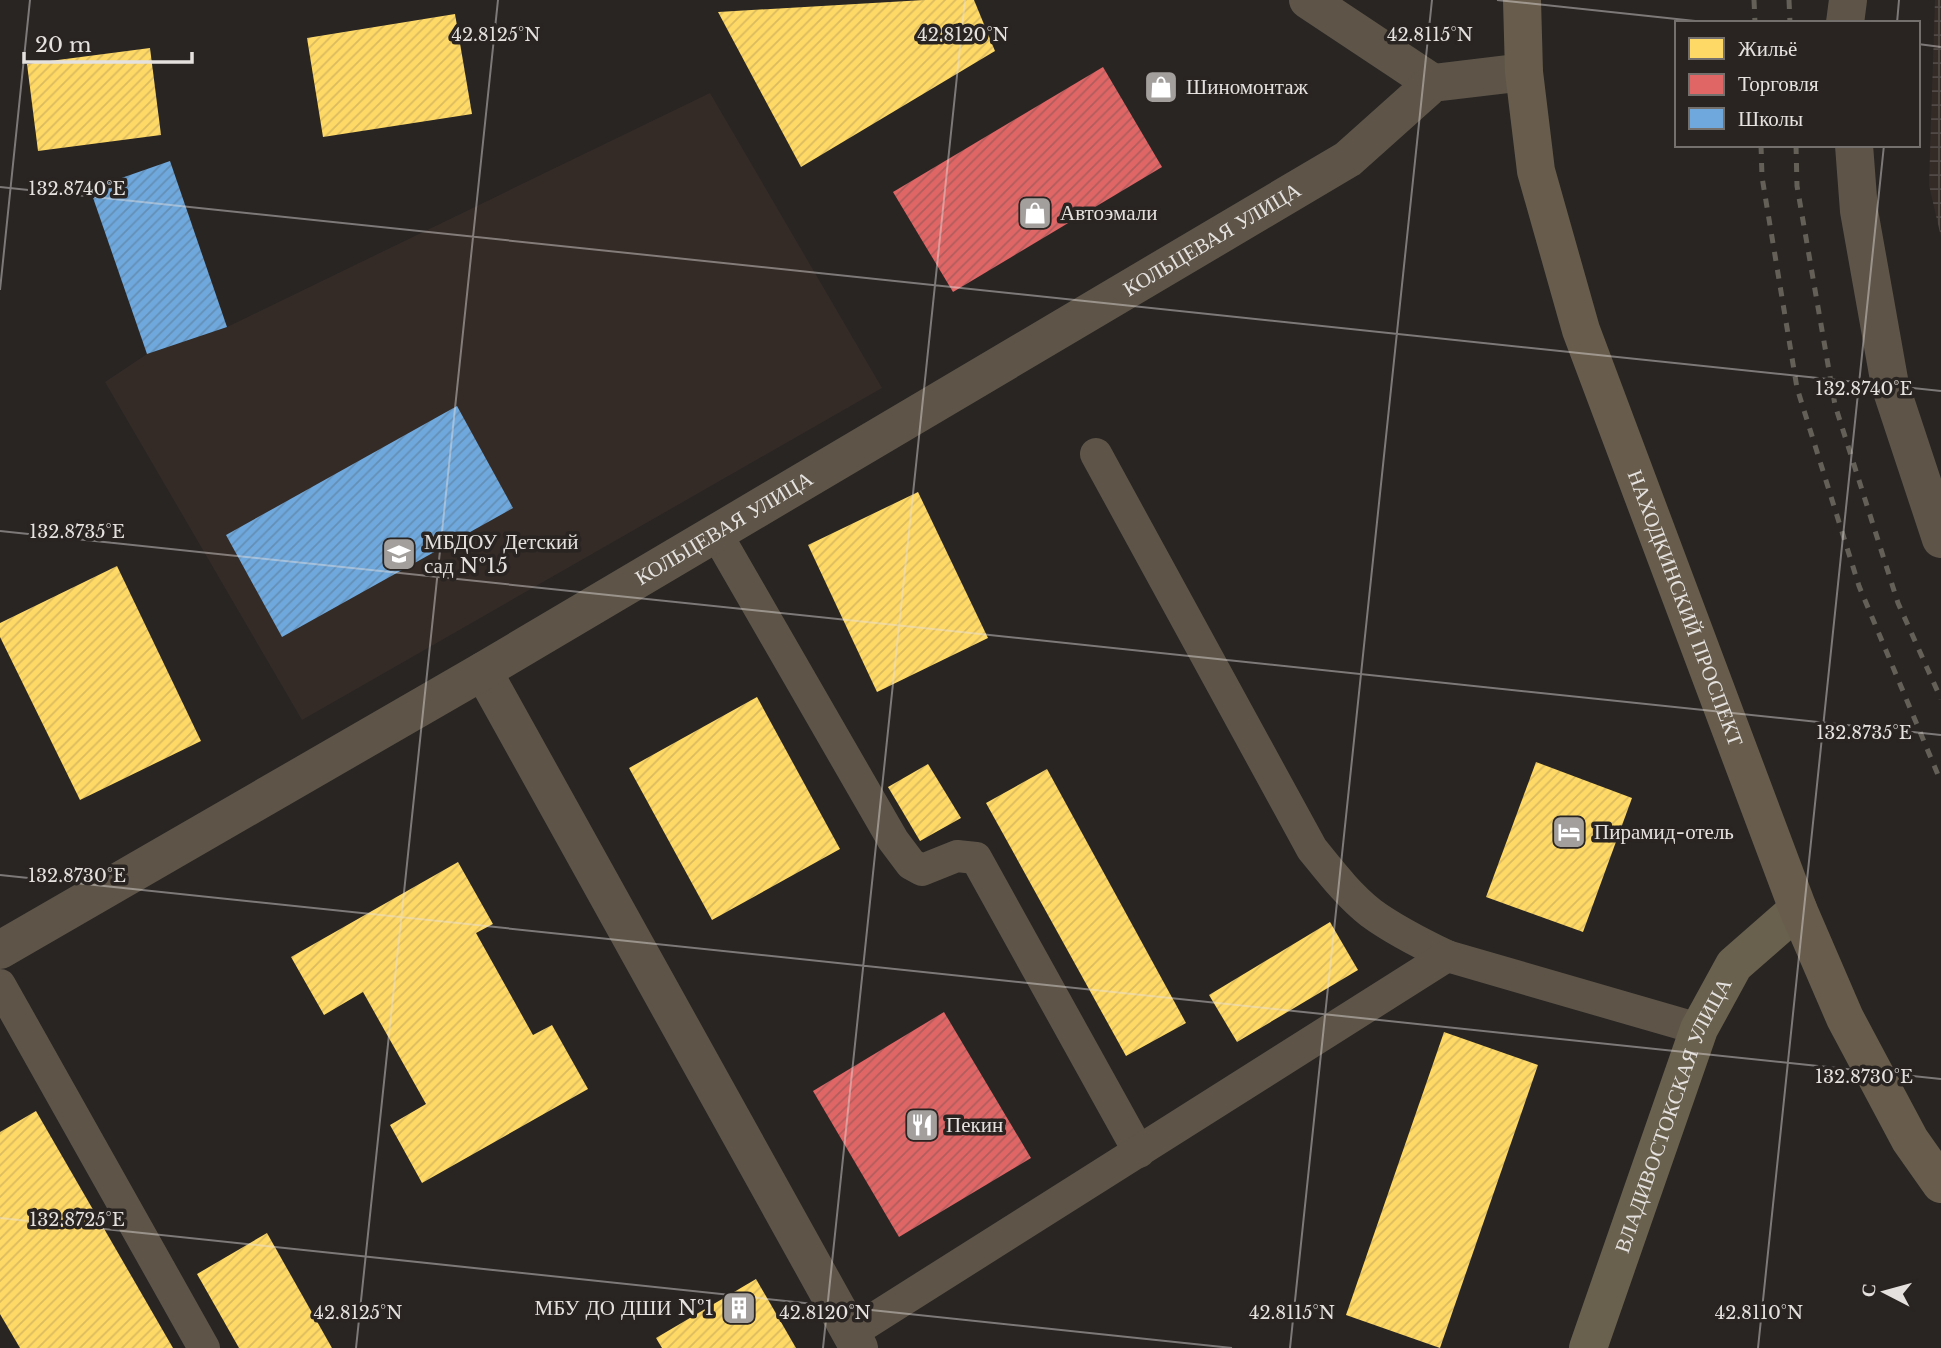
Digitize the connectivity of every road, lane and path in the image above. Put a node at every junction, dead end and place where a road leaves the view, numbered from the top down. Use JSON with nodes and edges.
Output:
{"nodes":[{"id":1,"x":1308,"y":0,"type":"edge"},
{"id":2,"x":1522,"y":0,"type":"edge"},
{"id":3,"x":1848,"y":0,"type":"edge"},
{"id":4,"x":1845,"y":21,"type":"edge"},
{"id":5,"x":1524,"y":72,"type":"junction"},
{"id":6,"x":1433,"y":83,"type":"junction"},
{"id":7,"x":1854,"y":147,"type":"edge"},
{"id":8,"x":1096,"y":454,"type":"dead end"},
{"id":9,"x":716,"y":533,"type":"junction"},
{"id":10,"x":1941,"y":539,"type":"edge"},
{"id":11,"x":483,"y":671,"type":"junction"},
{"id":12,"x":1798,"y":909,"type":"junction"},
{"id":13,"x":0,"y":950,"type":"edge"},
{"id":14,"x":1447,"y":956,"type":"junction"},
{"id":15,"x":0,"y":985,"type":"edge"},
{"id":16,"x":1699,"y":1029,"type":"junction"},
{"id":17,"x":1139,"y":1152,"type":"junction"},
{"id":18,"x":1941,"y":1184,"type":"edge"},
{"id":19,"x":855,"y":1341,"type":"edge"},
{"id":20,"x":204,"y":1348,"type":"edge"},
{"id":21,"x":1588,"y":1348,"type":"edge"}],
"edges":[{"from":1,"to":6,"type":"street"},
{"from":2,"to":5,"type":"main road","name":"НАХОДКИНСКИЙ ПРОСПЕКТ"},
{"from":3,"to":4,"type":"street"},
{"from":5,"to":6,"type":"street"},
{"from":5,"to":12,"type":"main road","name":"НАХОДКИНСКИЙ ПРОСПЕКТ"},
{"from":6,"to":9,"type":"street","name":"КОЛЬЦЕВАЯ УЛИЦА"},
{"from":7,"to":10,"type":"street"},
{"from":8,"to":14,"type":"lane"},
{"from":9,"to":11,"type":"street","name":"КОЛЬЦЕВАЯ УЛИЦА"},
{"from":9,"to":17,"type":"lane"},
{"from":11,"to":13,"type":"street","name":"КОЛЬЦЕВАЯ УЛИЦА"},
{"from":11,"to":19,"type":"street"},
{"from":12,"to":16,"type":"main road","name":"ВЛАДИВОСТОКСКАЯ УЛИЦА"},
{"from":12,"to":18,"type":"main road","name":"НАХОДКИНСКИЙ ПРОСПЕКТ"},
{"from":14,"to":16,"type":"lane"},
{"from":14,"to":17,"type":"lane"},
{"from":15,"to":20,"type":"lane"},
{"from":16,"to":21,"type":"main road","name":"ВЛАДИВОСТОКСКАЯ УЛИЦА"},
{"from":17,"to":19,"type":"lane"}]}
